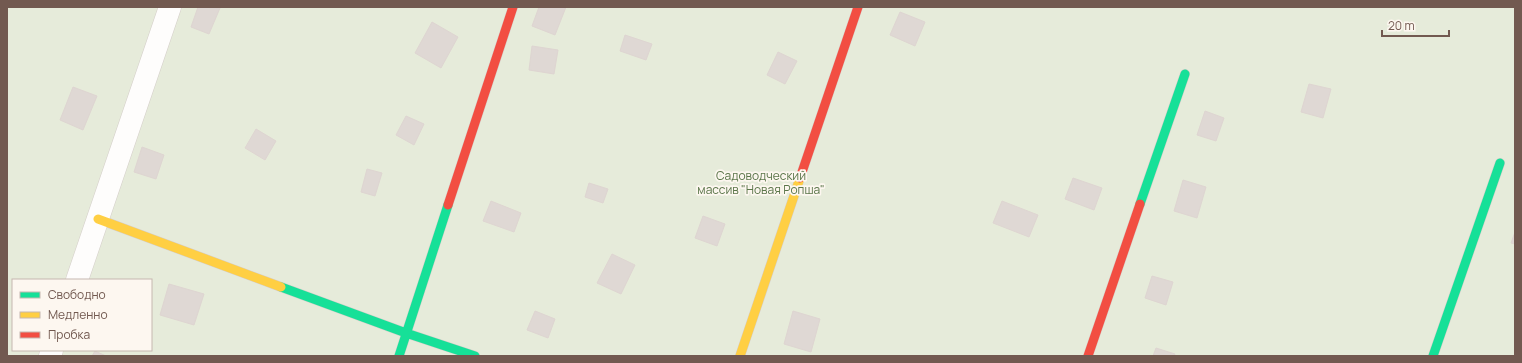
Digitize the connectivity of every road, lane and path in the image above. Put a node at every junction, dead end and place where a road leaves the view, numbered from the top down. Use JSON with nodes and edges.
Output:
{"nodes":[{"id":1,"x":170,"y":7,"type":"edge"},
{"id":2,"x":513,"y":7,"type":"edge"},
{"id":3,"x":858,"y":7,"type":"edge"},
{"id":4,"x":1185,"y":74,"type":"dead end"},
{"id":5,"x":1500,"y":163,"type":"dead end"},
{"id":6,"x":98,"y":219,"type":"junction"},
{"id":7,"x":77,"y":279,"type":"edge"},
{"id":8,"x":406,"y":333,"type":"junction"},
{"id":9,"x":399,"y":356,"type":"edge"},
{"id":10,"x":475,"y":356,"type":"edge"},
{"id":11,"x":740,"y":356,"type":"edge"},
{"id":12,"x":1088,"y":356,"type":"edge"},
{"id":13,"x":1433,"y":356,"type":"edge"}],
"edges":[{"from":1,"to":6,"type":"street"},
{"from":2,"to":8,"type":"street"},
{"from":3,"to":11,"type":"street"},
{"from":4,"to":12,"type":"street"},
{"from":5,"to":13,"type":"street"},
{"from":6,"to":7,"type":"street"},
{"from":6,"to":8,"type":"street"},
{"from":8,"to":9,"type":"street"},
{"from":8,"to":10,"type":"street"}]}
